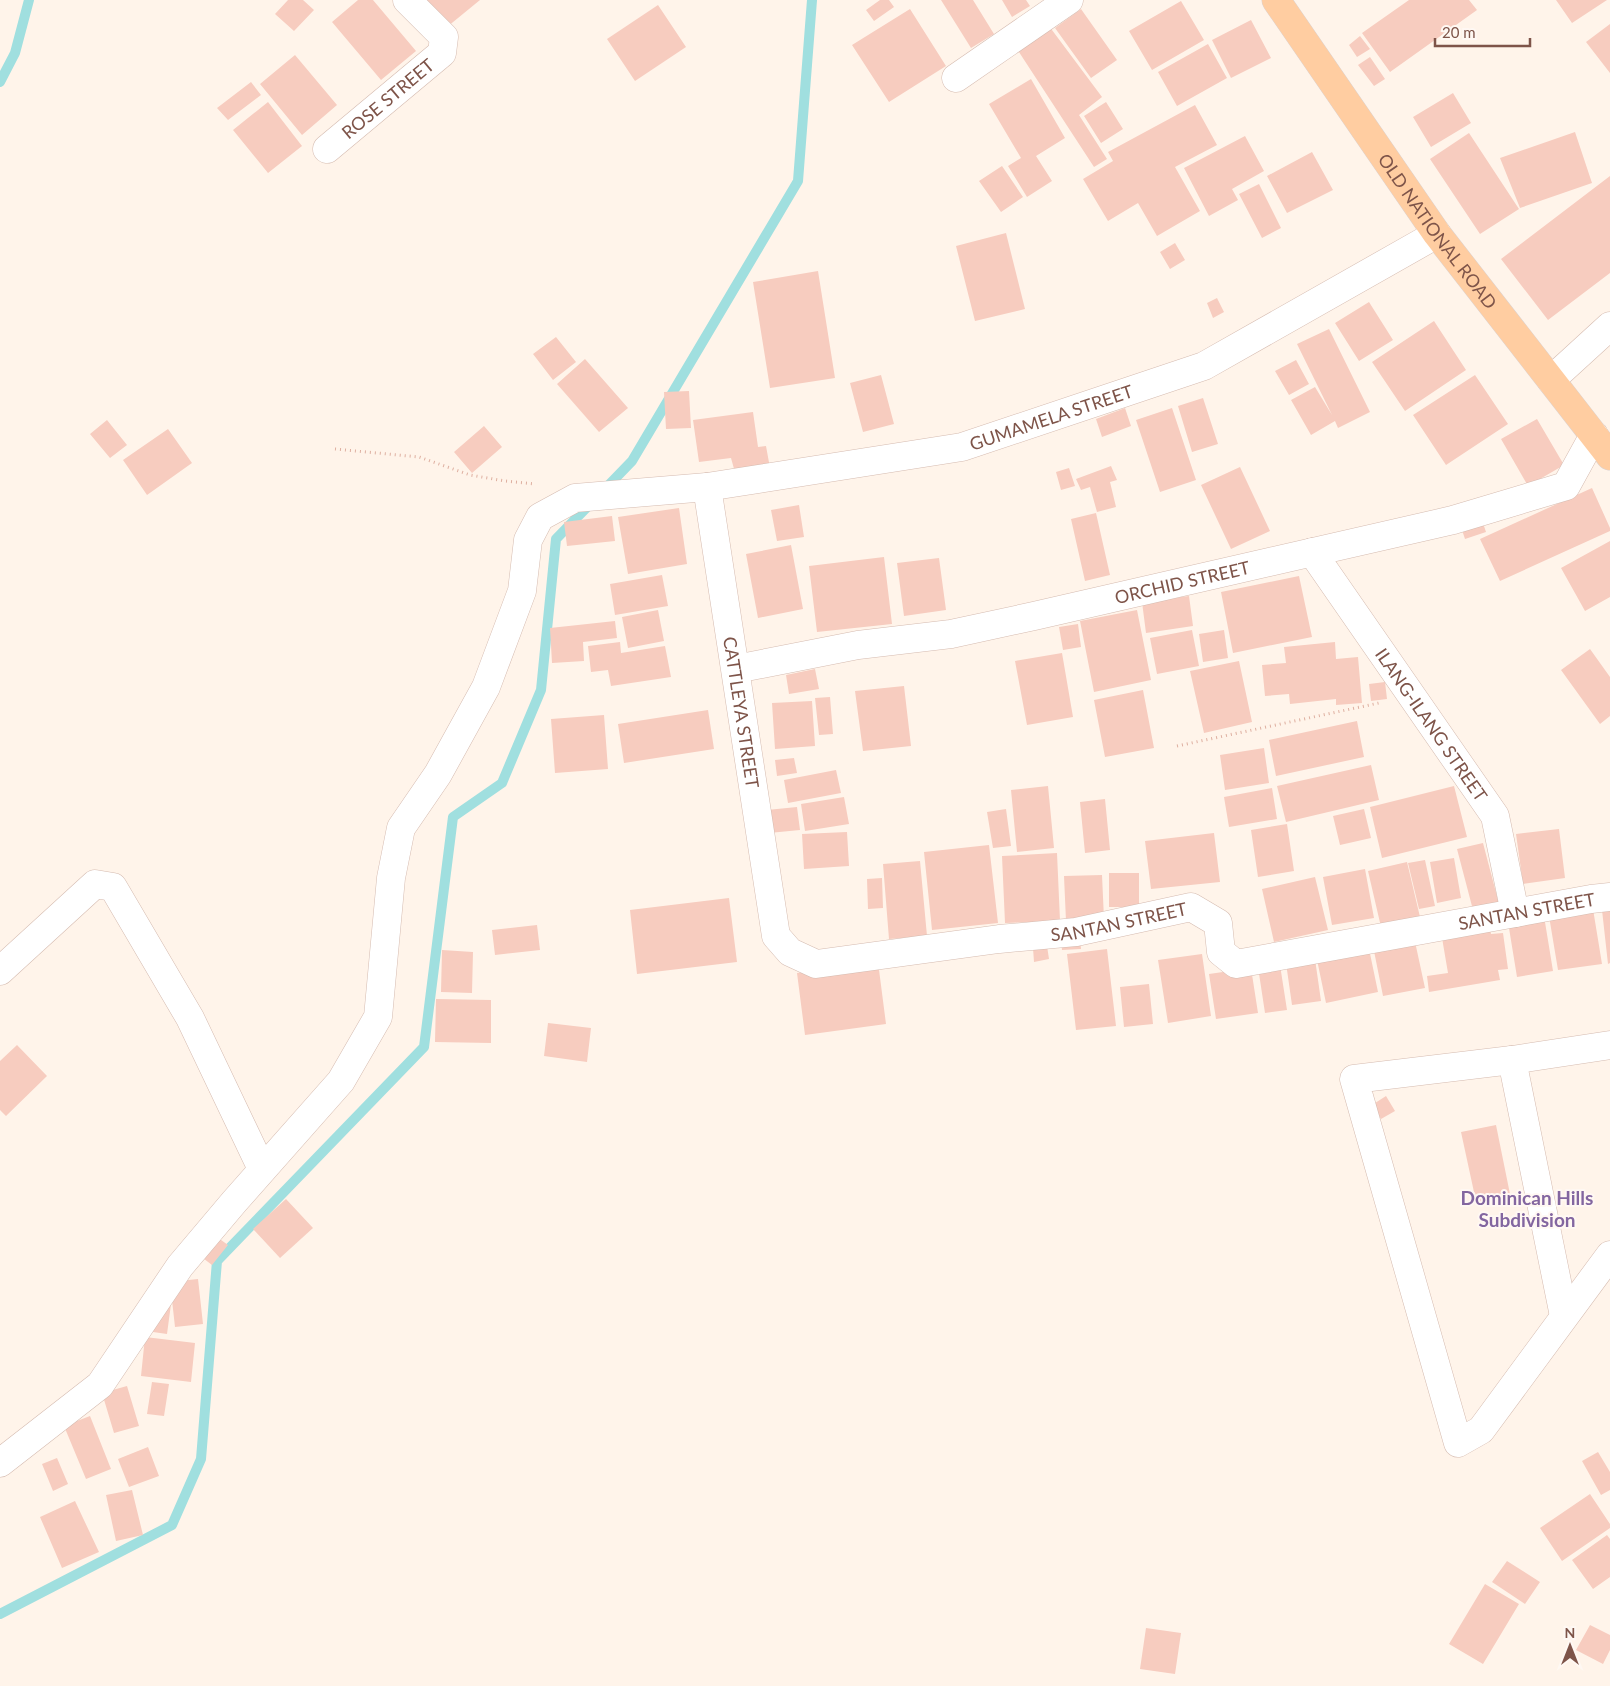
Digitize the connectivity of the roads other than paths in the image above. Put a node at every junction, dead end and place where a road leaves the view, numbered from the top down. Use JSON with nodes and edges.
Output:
{"nodes":[{"id":1,"x":407,"y":0,"type":"edge"},
{"id":2,"x":1069,"y":0,"type":"edge"},
{"id":3,"x":1276,"y":0,"type":"edge"},
{"id":4,"x":956,"y":78,"type":"dead end"},
{"id":5,"x":328,"y":149,"type":"dead end"},
{"id":6,"x":1437,"y":234,"type":"junction"},
{"id":7,"x":1610,"y":326,"type":"edge"},
{"id":8,"x":1551,"y":380,"type":"junction"},
{"id":9,"x":1602,"y":445,"type":"edge"},
{"id":10,"x":707,"y":487,"type":"junction"},
{"id":11,"x":1312,"y":552,"type":"junction"},
{"id":12,"x":736,"y":669,"type":"junction"},
{"id":13,"x":1610,"y":897,"type":"edge"},
{"id":14,"x":1515,"y":913,"type":"junction"},
{"id":15,"x":776,"y":936,"type":"joint"},
{"id":16,"x":0,"y":971,"type":"edge"},
{"id":17,"x":1610,"y":1045,"type":"edge"},
{"id":18,"x":1512,"y":1060,"type":"junction"},
{"id":19,"x":262,"y":1170,"type":"junction"},
{"id":20,"x":1610,"y":1255,"type":"edge"},
{"id":21,"x":1564,"y":1316,"type":"junction"},
{"id":22,"x":0,"y":1463,"type":"edge"}],
"edges":[{"from":1,"to":5,"type":"street","name":"ROSE STREET"},
{"from":2,"to":4,"type":"street"},
{"from":3,"to":6,"type":"main road","name":"OLD NATIONAL ROAD"},
{"from":6,"to":8,"type":"main road","name":"OLD NATIONAL ROAD"},
{"from":6,"to":10,"type":"street","name":"GUMAMELA STREET"},
{"from":7,"to":8,"type":"street"},
{"from":8,"to":9,"type":"main road","name":"OLD NATIONAL ROAD"},
{"from":9,"to":11,"type":"street","name":"ORCHID STREET"},
{"from":10,"to":12,"type":"street","name":"CATTLEYA STREET"},
{"from":10,"to":19,"type":"street","name":"GUMAMELA STREET"},
{"from":11,"to":12,"type":"street","name":"ORCHID STREET"},
{"from":11,"to":14,"type":"street","name":"ILANG-ILANG STREET"},
{"from":12,"to":15,"type":"street","name":"CATTLEYA STREET"},
{"from":13,"to":14,"type":"street","name":"SANTAN STREET"},
{"from":14,"to":15,"type":"street","name":"SANTAN STREET"},
{"from":16,"to":19,"type":"street"},
{"from":17,"to":18,"type":"street"},
{"from":18,"to":21,"type":"street"},
{"from":18,"to":21,"type":"street"},
{"from":19,"to":22,"type":"street"},
{"from":20,"to":21,"type":"street"}]}
